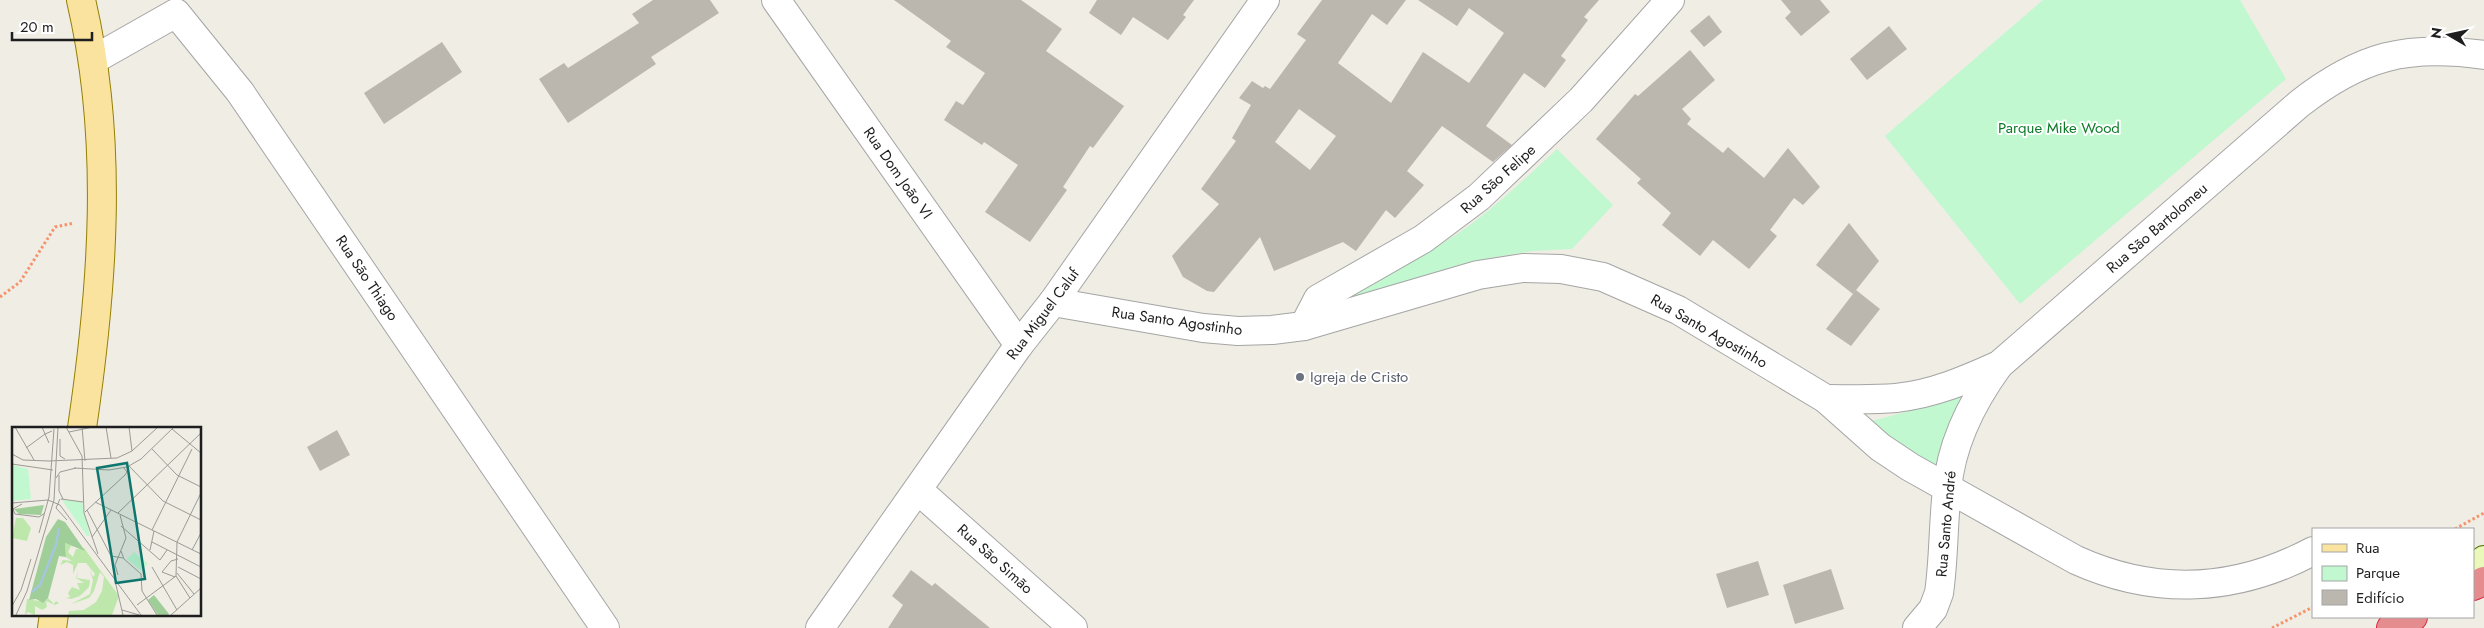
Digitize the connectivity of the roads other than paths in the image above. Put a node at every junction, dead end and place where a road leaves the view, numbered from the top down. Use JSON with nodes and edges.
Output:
{"nodes":[{"id":1,"x":81,"y":0,"type":"edge"},
{"id":2,"x":776,"y":0,"type":"edge"},
{"id":3,"x":1265,"y":0,"type":"edge"},
{"id":4,"x":1670,"y":0,"type":"edge"},
{"id":5,"x":2484,"y":55,"type":"edge"},
{"id":6,"x":93,"y":60,"type":"junction"},
{"id":7,"x":1053,"y":302,"type":"junction"},
{"id":8,"x":1304,"y":326,"type":"junction"},
{"id":9,"x":1019,"y":345,"type":"junction"},
{"id":10,"x":1999,"y":364,"type":"junction"},
{"id":11,"x":1826,"y":398,"type":"junction"},
{"id":12,"x":82,"y":427,"type":"edge"},
{"id":13,"x":1947,"y":489,"type":"junction"},
{"id":14,"x":918,"y":490,"type":"junction"},
{"id":15,"x":2312,"y":551,"type":"edge"},
{"id":16,"x":2484,"y":560,"type":"edge"},
{"id":17,"x":2474,"y":568,"type":"edge"},
{"id":18,"x":605,"y":628,"type":"edge"},
{"id":19,"x":820,"y":628,"type":"edge"},
{"id":20,"x":1073,"y":628,"type":"edge"},
{"id":21,"x":1917,"y":628,"type":"edge"}],
"edges":[{"from":1,"to":6,"type":"main road"},
{"from":2,"to":9,"type":"street","name":"Rua Dom João VI"},
{"from":3,"to":7,"type":"street","name":"Rua Miguel Caluf"},
{"from":4,"to":8,"type":"street","name":"Rua São Felipe"},
{"from":5,"to":10,"type":"street","name":"Rua São Bartolomeu"},
{"from":6,"to":12,"type":"main road"},
{"from":6,"to":18,"type":"street","name":"Rua São Thiago"},
{"from":7,"to":8,"type":"street","name":"Rua Santo Agostinho"},
{"from":7,"to":9,"type":"street","name":"Rua Miguel Caluf"},
{"from":8,"to":11,"type":"street","name":"Rua Santo Agostinho"},
{"from":9,"to":14,"type":"street","name":"Rua Miguel Caluf"},
{"from":10,"to":11,"type":"street","name":"Rua São Bartolomeu"},
{"from":10,"to":13,"type":"street","name":"Rua Santo André"},
{"from":11,"to":13,"type":"street","name":"Rua Santo Agostinho"},
{"from":13,"to":15,"type":"street","name":"Rua Santo Agostinho"},
{"from":13,"to":21,"type":"street","name":"Rua Santo André"},
{"from":14,"to":19,"type":"street","name":"Rua Miguel Caluf"},
{"from":14,"to":20,"type":"street","name":"Rua São Simão"},
{"from":16,"to":17,"type":"main road"}]}
